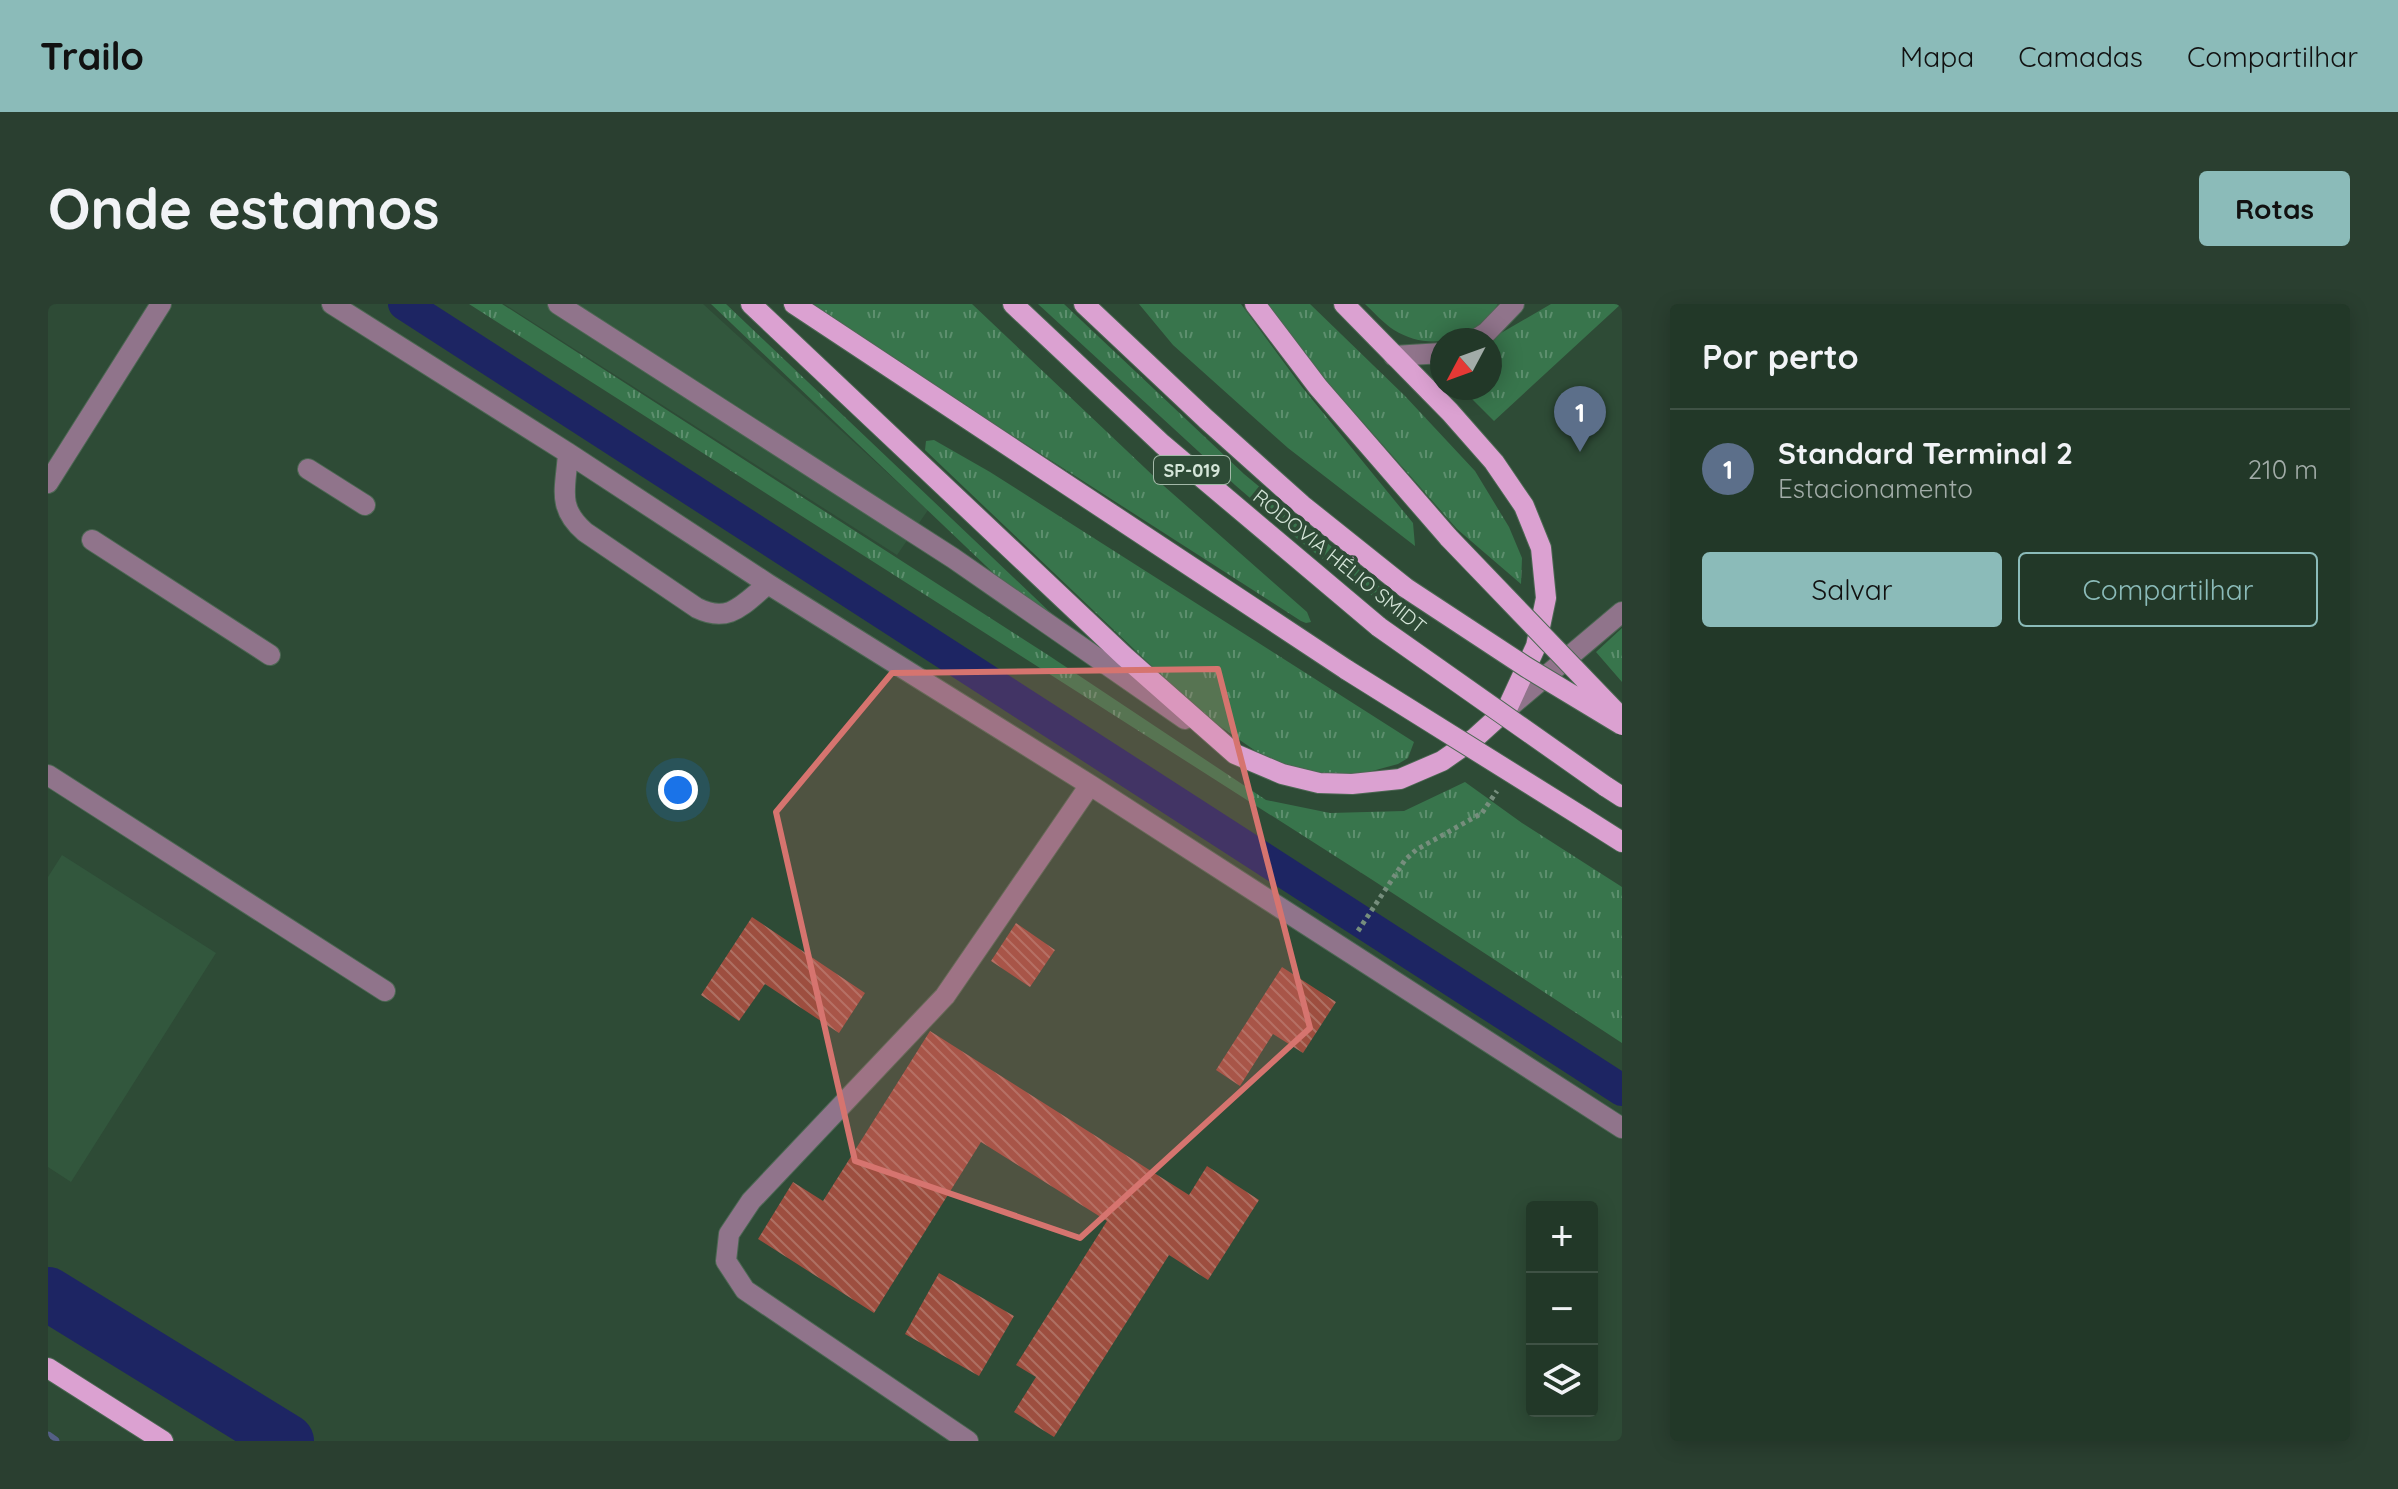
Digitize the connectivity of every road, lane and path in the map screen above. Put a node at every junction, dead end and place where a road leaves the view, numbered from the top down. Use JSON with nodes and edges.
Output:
{"nodes":[{"id":1,"x":161,"y":304,"type":"edge"},
{"id":2,"x":332,"y":304,"type":"edge"},
{"id":3,"x":558,"y":304,"type":"edge"},
{"id":4,"x":751,"y":304,"type":"edge"},
{"id":5,"x":794,"y":304,"type":"edge"},
{"id":6,"x":1013,"y":304,"type":"edge"},
{"id":7,"x":1084,"y":304,"type":"edge"},
{"id":8,"x":1096,"y":304,"type":"edge"},
{"id":9,"x":1255,"y":304,"type":"edge"},
{"id":10,"x":1344,"y":304,"type":"edge"},
{"id":11,"x":1514,"y":304,"type":"edge"},
{"id":12,"x":1491,"y":328,"type":"edge"},
{"id":13,"x":1125,"y":343,"type":"junction"},
{"id":14,"x":1430,"y":354,"type":"edge"},
{"id":15,"x":1394,"y":356,"type":"junction"},
{"id":16,"x":568,"y":453,"type":"junction"},
{"id":17,"x":308,"y":469,"type":"dead end"},
{"id":18,"x":48,"y":483,"type":"edge"},
{"id":19,"x":365,"y":505,"type":"dead end"},
{"id":20,"x":92,"y":540,"type":"dead end"},
{"id":21,"x":768,"y":584,"type":"junction"},
{"id":22,"x":1622,"y":612,"type":"edge"},
{"id":23,"x":270,"y":655,"type":"dead end"},
{"id":24,"x":1507,"y":709,"type":"junction"},
{"id":25,"x":1622,"y":718,"type":"edge"},
{"id":26,"x":1622,"y":725,"type":"edge"},
{"id":27,"x":1235,"y":754,"type":"junction"},
{"id":28,"x":48,"y":775,"type":"edge"},
{"id":29,"x":1090,"y":785,"type":"junction"},
{"id":30,"x":1614,"y":792,"type":"edge"},
{"id":31,"x":1622,"y":842,"type":"edge"},
{"id":32,"x":1383,"y":894,"type":"dead end"},
{"id":33,"x":1353,"y":938,"type":"dead end"},
{"id":34,"x":385,"y":991,"type":"dead end"},
{"id":35,"x":1622,"y":1128,"type":"edge"},
{"id":36,"x":48,"y":1368,"type":"edge"},
{"id":37,"x":163,"y":1441,"type":"edge"},
{"id":38,"x":968,"y":1441,"type":"edge"}],
"edges":[{"from":1,"to":18,"type":"street"},
{"from":2,"to":16,"type":"street"},
{"from":3,"to":27,"type":"street"},
{"from":4,"to":27,"type":"main road"},
{"from":5,"to":31,"type":"main road","bridge":true},
{"from":6,"to":30,"type":"main road","name":"RODOVIA HÉLIO SMIDT","number":"SP-019","bridge":true},
{"from":7,"to":13,"type":"main road","name":"RODOVIA HÉLIO SMIDT","number":"SP-019"},
{"from":8,"to":13,"type":"street"},
{"from":9,"to":25,"type":"main road","bridge":true},
{"from":10,"to":15,"type":"main road"},
{"from":11,"to":12,"type":"street"},
{"from":13,"to":26,"type":"main road","name":"RODOVIA HÉLIO SMIDT","number":"SP-019","bridge":true},
{"from":14,"to":15,"type":"street"},
{"from":15,"to":24,"type":"main road"},
{"from":16,"to":21,"type":"street"},
{"from":16,"to":21,"type":"street"},
{"from":17,"to":19,"type":"street"},
{"from":20,"to":23,"type":"street"},
{"from":21,"to":29,"type":"street"},
{"from":22,"to":24,"type":"street"},
{"from":24,"to":27,"type":"main road"},
{"from":28,"to":34,"type":"street"},
{"from":29,"to":35,"type":"street"},
{"from":29,"to":38,"type":"street"},
{"from":32,"to":33,"type":"path"},
{"from":36,"to":37,"type":"main road"}]}
